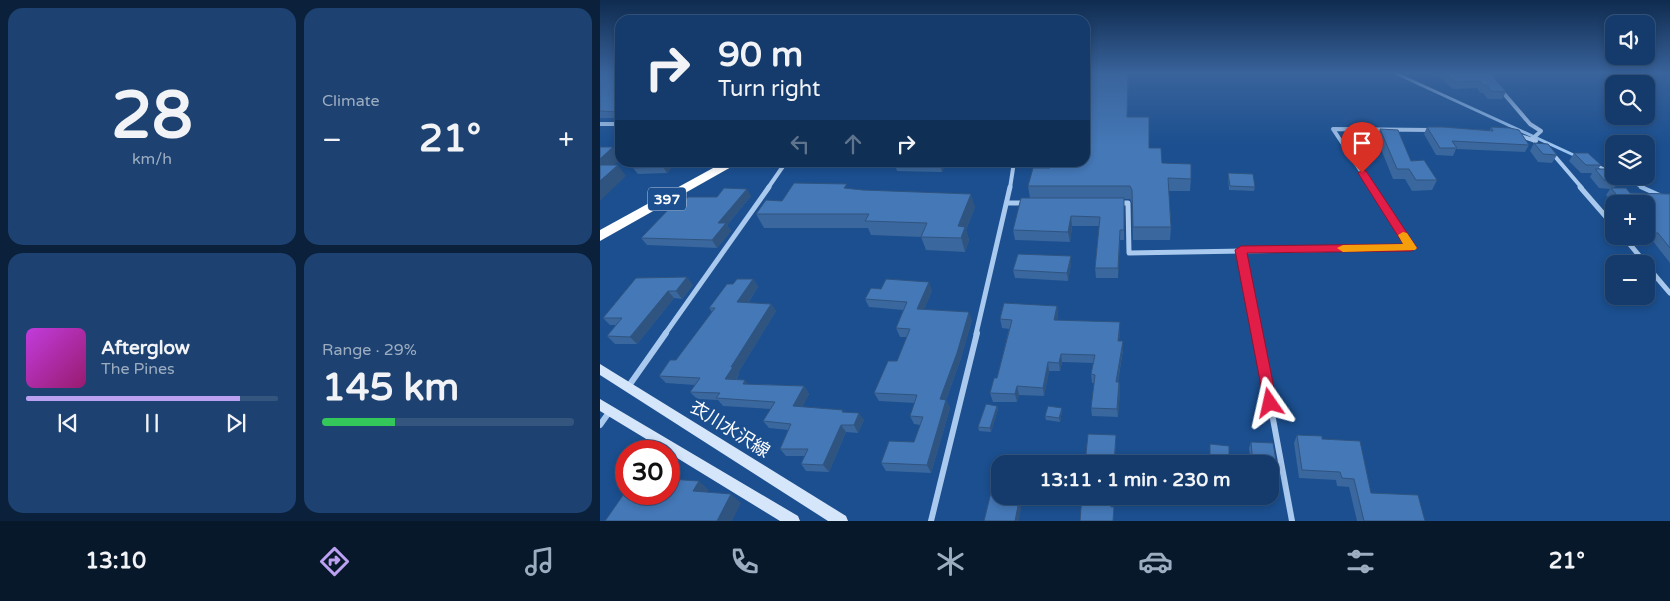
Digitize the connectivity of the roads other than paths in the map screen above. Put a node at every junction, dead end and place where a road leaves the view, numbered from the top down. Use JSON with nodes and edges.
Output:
{"nodes":[{"id":1,"x":1508,"y":97,"type":"edge"},
{"id":2,"x":600,"y":124,"type":"edge"},
{"id":3,"x":615,"y":124,"type":"edge"},
{"id":4,"x":1439,"y":130,"type":"edge"},
{"id":5,"x":1514,"y":134,"type":"edge"},
{"id":6,"x":1534,"y":140,"type":"junction"},
{"id":7,"x":1542,"y":146,"type":"edge"},
{"id":8,"x":1548,"y":150,"type":"edge"},
{"id":9,"x":725,"y":167,"type":"edge"},
{"id":10,"x":782,"y":167,"type":"edge"},
{"id":11,"x":1013,"y":167,"type":"edge"},
{"id":12,"x":1008,"y":203,"type":"junction"},
{"id":13,"x":1036,"y":203,"type":"edge"},
{"id":14,"x":1110,"y":203,"type":"edge"},
{"id":15,"x":1605,"y":215,"type":"edge"},
{"id":16,"x":600,"y":236,"type":"edge"},
{"id":17,"x":1630,"y":245,"type":"edge"},
{"id":18,"x":1241,"y":250,"type":"junction"},
{"id":19,"x":1638,"y":255,"type":"edge"},
{"id":20,"x":1655,"y":275,"type":"edge"},
{"id":21,"x":1670,"y":293,"type":"edge"},
{"id":22,"x":600,"y":369,"type":"edge"},
{"id":23,"x":627,"y":387,"type":"junction"},
{"id":24,"x":605,"y":408,"type":"edge"},
{"id":25,"x":600,"y":425,"type":"edge"},
{"id":26,"x":793,"y":521,"type":"edge"},
{"id":27,"x":841,"y":521,"type":"edge"},
{"id":28,"x":931,"y":521,"type":"edge"},
{"id":29,"x":1292,"y":521,"type":"edge"}],
"edges":[{"from":1,"to":6,"type":"street"},
{"from":2,"to":3,"type":"street"},
{"from":4,"to":18,"type":"street"},
{"from":5,"to":6,"type":"street"},
{"from":6,"to":7,"type":"street"},
{"from":8,"to":15,"type":"street"},
{"from":9,"to":16,"type":"highway","number":"397"},
{"from":10,"to":23,"type":"street"},
{"from":11,"to":12,"type":"street"},
{"from":12,"to":13,"type":"street"},
{"from":12,"to":28,"type":"street"},
{"from":14,"to":18,"type":"street"},
{"from":17,"to":19,"type":"street"},
{"from":18,"to":29,"type":"street"},
{"from":20,"to":21,"type":"street"},
{"from":22,"to":23,"type":"main road","name":"衣川水沢線"},
{"from":23,"to":27,"type":"main road","name":"衣川水沢線"},
{"from":24,"to":25,"type":"street"},
{"from":24,"to":26,"type":"main road"}]}
